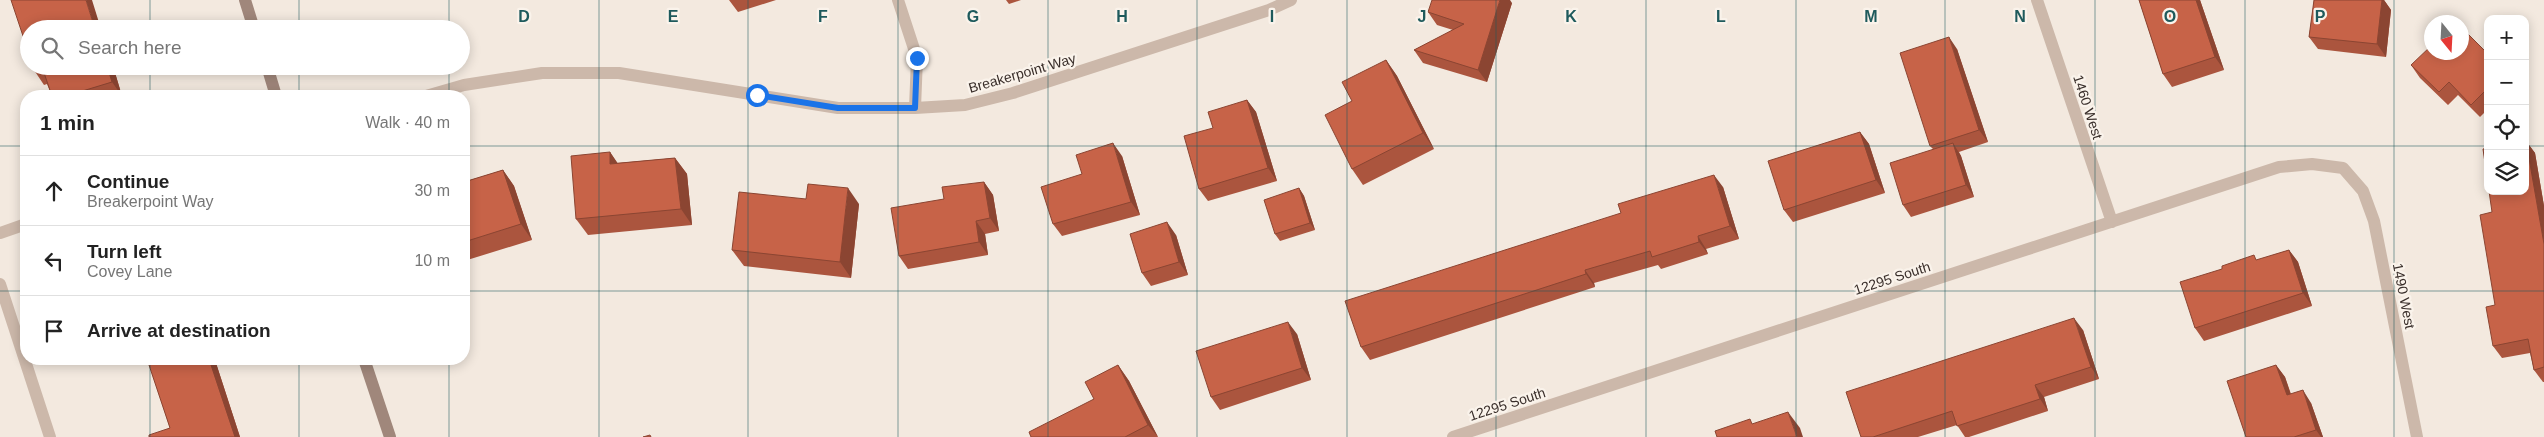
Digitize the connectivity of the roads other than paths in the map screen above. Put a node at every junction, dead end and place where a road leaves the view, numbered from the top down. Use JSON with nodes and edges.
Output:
{"nodes":[{"id":1,"x":245,"y":0,"type":"edge"},
{"id":2,"x":898,"y":0,"type":"edge"},
{"id":3,"x":1291,"y":0,"type":"edge"},
{"id":4,"x":2037,"y":0,"type":"edge"},
{"id":5,"x":251,"y":20,"type":"edge"},
{"id":6,"x":269,"y":75,"type":"edge"},
{"id":7,"x":274,"y":90,"type":"edge"},
{"id":8,"x":447,"y":90,"type":"edge"},
{"id":9,"x":915,"y":108,"type":"junction"},
{"id":10,"x":2343,"y":168,"type":"joint"},
{"id":11,"x":2112,"y":222,"type":"junction"},
{"id":12,"x":20,"y":226,"type":"edge"},
{"id":13,"x":0,"y":232,"type":"edge"},
{"id":14,"x":0,"y":284,"type":"edge"},
{"id":15,"x":20,"y":345,"type":"edge"},
{"id":16,"x":26,"y":365,"type":"edge"},
{"id":17,"x":366,"y":365,"type":"edge"},
{"id":18,"x":50,"y":437,"type":"edge"},
{"id":19,"x":390,"y":437,"type":"edge"},
{"id":20,"x":1453,"y":437,"type":"edge"},
{"id":21,"x":2417,"y":437,"type":"edge"}],
"edges":[{"from":1,"to":5,"type":"street"},
{"from":2,"to":9,"type":"street"},
{"from":3,"to":9,"type":"street","name":"Breakerpoint Way"},
{"from":4,"to":11,"type":"street","name":"1460 West"},
{"from":6,"to":7,"type":"street"},
{"from":8,"to":9,"type":"street","name":"Breakerpoint Way"},
{"from":10,"to":11,"type":"street","name":"12295 South"},
{"from":10,"to":21,"type":"street","name":"1490 West"},
{"from":11,"to":20,"type":"street","name":"12295 South"},
{"from":12,"to":13,"type":"street"},
{"from":14,"to":15,"type":"street"},
{"from":16,"to":18,"type":"street"},
{"from":17,"to":19,"type":"street"}]}
